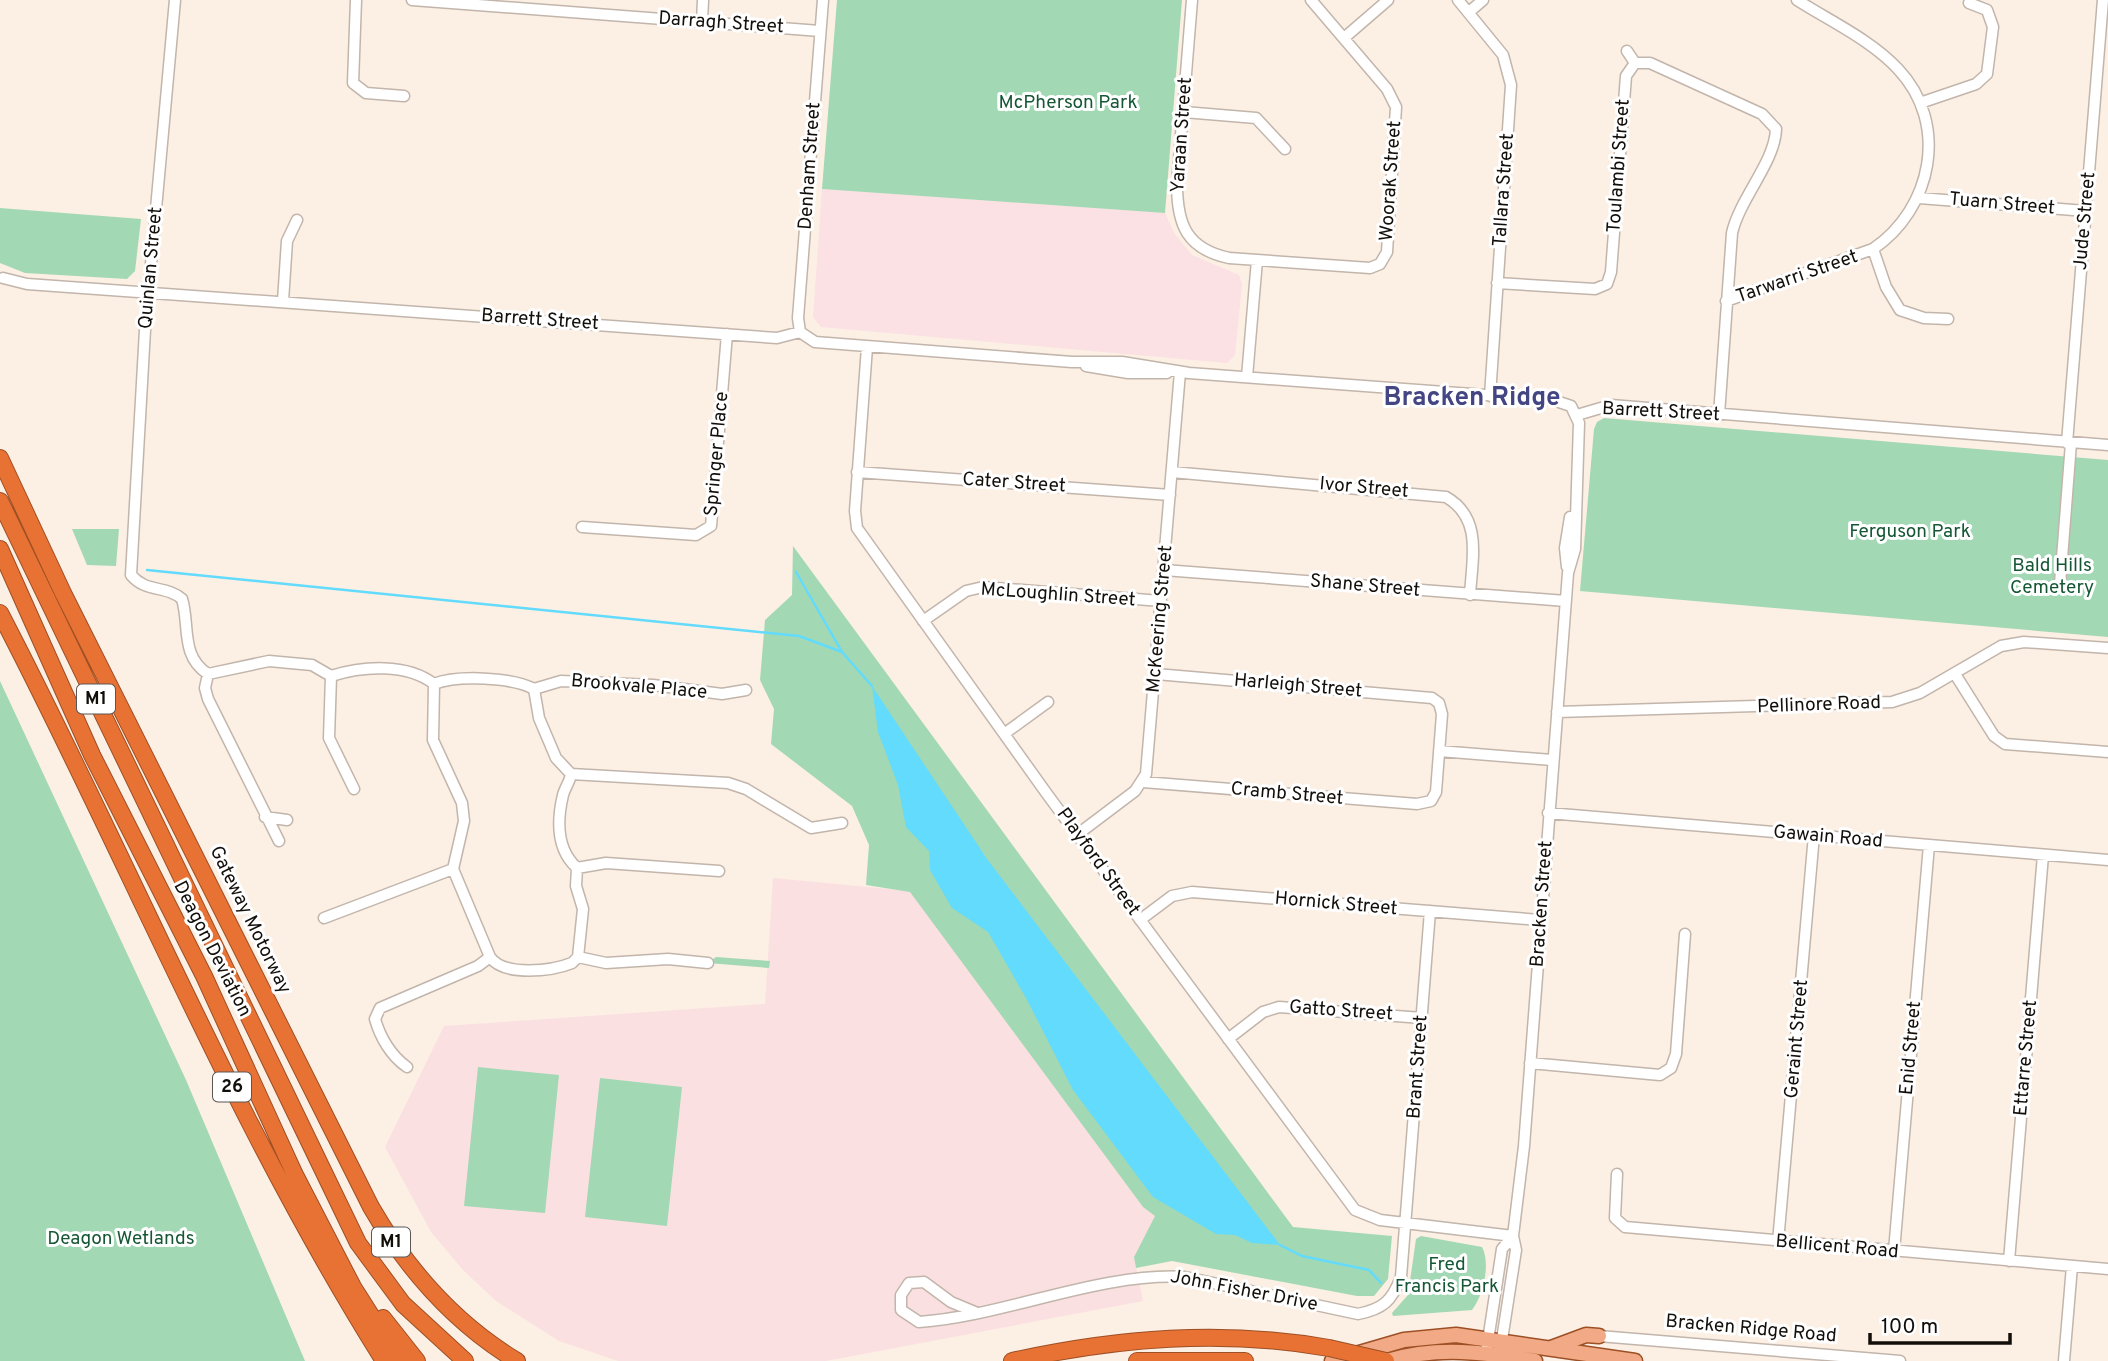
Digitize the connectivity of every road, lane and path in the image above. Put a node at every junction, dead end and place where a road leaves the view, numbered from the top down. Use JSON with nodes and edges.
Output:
{"nodes":[{"id":1,"x":175,"y":0,"type":"edge"},
{"id":2,"x":356,"y":0,"type":"edge"},
{"id":3,"x":412,"y":0,"type":"edge"},
{"id":4,"x":703,"y":0,"type":"edge"},
{"id":5,"x":823,"y":0,"type":"edge"},
{"id":6,"x":1192,"y":0,"type":"edge"},
{"id":7,"x":1311,"y":0,"type":"edge"},
{"id":8,"x":1388,"y":0,"type":"edge"},
{"id":9,"x":1458,"y":0,"type":"edge"},
{"id":10,"x":1483,"y":0,"type":"edge"},
{"id":11,"x":1797,"y":0,"type":"edge"},
{"id":12,"x":2103,"y":0,"type":"edge"},
{"id":13,"x":1969,"y":4,"type":"dead end"},
{"id":14,"x":1469,"y":12,"type":"junction"},
{"id":15,"x":702,"y":22,"type":"junction"},
{"id":16,"x":820,"y":31,"type":"junction"},
{"id":17,"x":1345,"y":38,"type":"junction"},
{"id":18,"x":1627,"y":51,"type":"dead end"},
{"id":19,"x":1635,"y":63,"type":"junction"},
{"id":20,"x":404,"y":96,"type":"dead end"},
{"id":21,"x":1920,"y":103,"type":"junction"},
{"id":22,"x":1184,"y":112,"type":"junction"},
{"id":23,"x":1285,"y":149,"type":"dead end"},
{"id":24,"x":1919,"y":198,"type":"junction"},
{"id":25,"x":2086,"y":211,"type":"junction"},
{"id":26,"x":297,"y":220,"type":"dead end"},
{"id":27,"x":1872,"y":249,"type":"junction"},
{"id":28,"x":1257,"y":260,"type":"junction"},
{"id":29,"x":1380,"y":264,"type":"joint"},
{"id":30,"x":3,"y":278,"type":"dead end"},
{"id":31,"x":1497,"y":284,"type":"junction"},
{"id":32,"x":150,"y":292,"type":"junction"},
{"id":33,"x":283,"y":301,"type":"junction"},
{"id":34,"x":1727,"y":301,"type":"junction"},
{"id":35,"x":1948,"y":319,"type":"dead end"},
{"id":36,"x":800,"y":332,"type":"junction"},
{"id":37,"x":727,"y":334,"type":"junction"},
{"id":38,"x":867,"y":347,"type":"junction"},
{"id":39,"x":1180,"y":372,"type":"junction"},
{"id":40,"x":1247,"y":377,"type":"junction"},
{"id":41,"x":1490,"y":397,"type":"junction"},
{"id":42,"x":1577,"y":415,"type":"junction"},
{"id":43,"x":1719,"y":415,"type":"junction"},
{"id":44,"x":2069,"y":443,"type":"junction"},
{"id":45,"x":2108,"y":445,"type":"edge"},
{"id":46,"x":0,"y":458,"type":"edge"},
{"id":47,"x":857,"y":472,"type":"junction"},
{"id":48,"x":1172,"y":472,"type":"junction"},
{"id":49,"x":1170,"y":495,"type":"junction"},
{"id":50,"x":0,"y":501,"type":"edge"},
{"id":51,"x":582,"y":527,"type":"dead end"},
{"id":52,"x":0,"y":550,"type":"edge"},
{"id":53,"x":1164,"y":570,"type":"junction"},
{"id":54,"x":2060,"y":584,"type":"dead end"},
{"id":55,"x":1470,"y":595,"type":"junction"},
{"id":56,"x":1161,"y":601,"type":"junction"},
{"id":57,"x":1566,"y":601,"type":"junction"},
{"id":58,"x":0,"y":613,"type":"edge"},
{"id":59,"x":923,"y":621,"type":"junction"},
{"id":60,"x":2108,"y":648,"type":"edge"},
{"id":61,"x":208,"y":674,"type":"junction"},
{"id":62,"x":1156,"y":674,"type":"junction"},
{"id":63,"x":1955,"y":674,"type":"junction"},
{"id":64,"x":331,"y":676,"type":"junction"},
{"id":65,"x":434,"y":684,"type":"junction"},
{"id":66,"x":534,"y":689,"type":"junction"},
{"id":67,"x":746,"y":690,"type":"dead end"},
{"id":68,"x":1048,"y":702,"type":"dead end"},
{"id":69,"x":1556,"y":712,"type":"junction"},
{"id":70,"x":1004,"y":734,"type":"junction"},
{"id":71,"x":1439,"y":751,"type":"junction"},
{"id":72,"x":2108,"y":752,"type":"edge"},
{"id":73,"x":1552,"y":760,"type":"junction"},
{"id":74,"x":571,"y":774,"type":"junction"},
{"id":75,"x":1143,"y":782,"type":"junction"},
{"id":76,"x":354,"y":789,"type":"dead end"},
{"id":77,"x":1548,"y":813,"type":"junction"},
{"id":78,"x":265,"y":817,"type":"junction"},
{"id":79,"x":287,"y":820,"type":"dead end"},
{"id":80,"x":842,"y":823,"type":"dead end"},
{"id":81,"x":1078,"y":834,"type":"junction"},
{"id":82,"x":1814,"y":835,"type":"junction"},
{"id":83,"x":279,"y":841,"type":"dead end"},
{"id":84,"x":1929,"y":845,"type":"junction"},
{"id":85,"x":2043,"y":855,"type":"junction"},
{"id":86,"x":2108,"y":860,"type":"edge"},
{"id":87,"x":577,"y":868,"type":"junction"},
{"id":88,"x":453,"y":869,"type":"junction"},
{"id":89,"x":719,"y":871,"type":"dead end"},
{"id":90,"x":1430,"y":911,"type":"junction"},
{"id":91,"x":324,"y":918,"type":"dead end"},
{"id":92,"x":1140,"y":920,"type":"junction"},
{"id":93,"x":1540,"y":920,"type":"junction"},
{"id":94,"x":1685,"y":934,"type":"dead end"},
{"id":95,"x":490,"y":957,"type":"junction"},
{"id":96,"x":578,"y":957,"type":"junction"},
{"id":97,"x":708,"y":963,"type":"dead end"},
{"id":98,"x":1422,"y":1018,"type":"junction"},
{"id":99,"x":1228,"y":1039,"type":"junction"},
{"id":100,"x":1530,"y":1063,"type":"junction"},
{"id":101,"x":407,"y":1067,"type":"dead end"},
{"id":102,"x":1617,"y":1174,"type":"dead end"},
{"id":103,"x":1406,"y":1222,"type":"junction"},
{"id":104,"x":1513,"y":1236,"type":"junction"},
{"id":105,"x":1778,"y":1242,"type":"junction"},
{"id":106,"x":1894,"y":1251,"type":"junction"},
{"id":107,"x":2010,"y":1261,"type":"junction"},
{"id":108,"x":2072,"y":1266,"type":"junction"},
{"id":109,"x":2108,"y":1269,"type":"edge"},
{"id":110,"x":353,"y":1287,"type":"junction"},
{"id":111,"x":975,"y":1312,"type":"junction"},
{"id":112,"x":1599,"y":1336,"type":"joint"},
{"id":113,"x":1495,"y":1339,"type":"junction"},
{"id":114,"x":1551,"y":1348,"type":"junction"},
{"id":115,"x":1330,"y":1354,"type":"edge"},
{"id":116,"x":1493,"y":1355,"type":"junction"},
{"id":117,"x":384,"y":1361,"type":"edge"},
{"id":118,"x":400,"y":1361,"type":"edge"},
{"id":119,"x":417,"y":1361,"type":"edge"},
{"id":120,"x":465,"y":1361,"type":"edge"},
{"id":121,"x":517,"y":1361,"type":"edge"},
{"id":122,"x":1012,"y":1361,"type":"edge"},
{"id":123,"x":1138,"y":1361,"type":"edge"},
{"id":124,"x":1245,"y":1361,"type":"edge"},
{"id":125,"x":1387,"y":1361,"type":"edge"},
{"id":126,"x":1535,"y":1361,"type":"edge"},
{"id":127,"x":1635,"y":1361,"type":"edge"},
{"id":128,"x":1900,"y":1361,"type":"edge"},
{"id":129,"x":2064,"y":1361,"type":"edge"}],
"edges":[{"from":1,"to":32,"type":"street","name":"Quinlan Street"},
{"from":2,"to":20,"type":"street"},
{"from":3,"to":15,"type":"street","name":"Darragh Street"},
{"from":4,"to":15,"type":"street"},
{"from":5,"to":16,"type":"street","name":"Denham Street"},
{"from":6,"to":22,"type":"street","name":"Yaraan Street"},
{"from":7,"to":17,"type":"street","name":"Woorak Street"},
{"from":8,"to":17,"type":"street"},
{"from":9,"to":14,"type":"street","name":"Tallara Street"},
{"from":10,"to":14,"type":"street"},
{"from":11,"to":21,"type":"street","name":"Tarwarri Street"},
{"from":12,"to":25,"type":"street","name":"Jude Street"},
{"from":13,"to":21,"type":"street"},
{"from":14,"to":31,"type":"street","name":"Tallara Street"},
{"from":15,"to":16,"type":"street","name":"Darragh Street"},
{"from":16,"to":36,"type":"street","name":"Denham Street"},
{"from":17,"to":29,"type":"street","name":"Woorak Street"},
{"from":18,"to":19,"type":"street"},
{"from":19,"to":31,"type":"street","name":"Toulambi Street"},
{"from":19,"to":34,"type":"street"},
{"from":21,"to":24,"type":"street","name":"Tarwarri Street"},
{"from":22,"to":23,"type":"street"},
{"from":22,"to":28,"type":"street","name":"Yaraan Street"},
{"from":24,"to":25,"type":"street","name":"Tuarn Street"},
{"from":24,"to":27,"type":"street","name":"Tarwarri Street"},
{"from":25,"to":44,"type":"street","name":"Jude Street"},
{"from":26,"to":33,"type":"street"},
{"from":27,"to":34,"type":"street","name":"Tarwarri Street"},
{"from":27,"to":35,"type":"street"},
{"from":28,"to":29,"type":"street","name":"Yaraan Street"},
{"from":28,"to":40,"type":"street"},
{"from":30,"to":32,"type":"street","name":"Barrett Street"},
{"from":31,"to":41,"type":"street","name":"Tallara Street"},
{"from":32,"to":33,"type":"street","name":"Barrett Street"},
{"from":32,"to":61,"type":"street","name":"Quinlan Street"},
{"from":33,"to":37,"type":"street","name":"Barrett Street"},
{"from":34,"to":43,"type":"street"},
{"from":36,"to":37,"type":"street","name":"Barrett Street"},
{"from":36,"to":38,"type":"street","name":"Barrett Street"},
{"from":37,"to":51,"type":"street","name":"Springer Place"},
{"from":38,"to":39,"type":"street","name":"Barrett Street"},
{"from":38,"to":47,"type":"street","name":"Playford Street"},
{"from":39,"to":40,"type":"street","name":"Barrett Street"},
{"from":39,"to":48,"type":"street","name":"McKeering Street"},
{"from":40,"to":41,"type":"street","name":"Barrett Street"},
{"from":41,"to":42,"type":"street","name":"Barrett Street"},
{"from":42,"to":43,"type":"street","name":"Barrett Street"},
{"from":42,"to":57,"type":"street","name":"Bracken Street"},
{"from":43,"to":44,"type":"street","name":"Barrett Street"},
{"from":44,"to":45,"type":"street","name":"Barrett Street"},
{"from":44,"to":54,"type":"street","name":"Jude Street"},
{"from":46,"to":121,"type":"highway","name":"Gateway Motorway","number":"M1"},
{"from":47,"to":49,"type":"street","name":"Cater Street"},
{"from":47,"to":59,"type":"street","name":"Playford Street"},
{"from":48,"to":49,"type":"street","name":"McKeering Street"},
{"from":48,"to":55,"type":"street","name":"Ivor Street"},
{"from":49,"to":53,"type":"street","name":"McKeering Street"},
{"from":50,"to":120,"type":"highway","number":"M1"},
{"from":52,"to":110,"type":"highway","name":"Deagon Deviation","number":"26"},
{"from":53,"to":55,"type":"street","name":"Shane Street"},
{"from":53,"to":56,"type":"street","name":"McKeering Street"},
{"from":55,"to":57,"type":"street","name":"Shane Street"},
{"from":56,"to":59,"type":"street","name":"McLoughlin Street"},
{"from":56,"to":62,"type":"street","name":"McKeering Street"},
{"from":57,"to":69,"type":"street","name":"Bracken Street"},
{"from":58,"to":117,"type":"highway","number":"26"},
{"from":59,"to":70,"type":"street","name":"Playford Street"},
{"from":60,"to":63,"type":"street","name":"Pellinore Road"},
{"from":61,"to":64,"type":"street"},
{"from":61,"to":78,"type":"street"},
{"from":62,"to":71,"type":"street","name":"Harleigh Street"},
{"from":62,"to":75,"type":"street","name":"McKeering Street"},
{"from":63,"to":69,"type":"street","name":"Pellinore Road"},
{"from":63,"to":72,"type":"street"},
{"from":64,"to":65,"type":"street"},
{"from":64,"to":76,"type":"street"},
{"from":65,"to":66,"type":"street"},
{"from":65,"to":88,"type":"street"},
{"from":66,"to":67,"type":"street","name":"Brookvale Place"},
{"from":66,"to":74,"type":"street"},
{"from":68,"to":70,"type":"street"},
{"from":69,"to":73,"type":"street","name":"Bracken Street"},
{"from":70,"to":81,"type":"street","name":"Playford Street"},
{"from":71,"to":73,"type":"street"},
{"from":71,"to":75,"type":"street","name":"Cramb Street"},
{"from":73,"to":77,"type":"street","name":"Bracken Street"},
{"from":74,"to":80,"type":"street"},
{"from":74,"to":87,"type":"street"},
{"from":75,"to":81,"type":"street"},
{"from":77,"to":82,"type":"street","name":"Gawain Road"},
{"from":77,"to":93,"type":"street","name":"Bracken Street"},
{"from":78,"to":79,"type":"street"},
{"from":78,"to":83,"type":"street"},
{"from":81,"to":92,"type":"street","name":"Playford Street"},
{"from":82,"to":84,"type":"street","name":"Gawain Road"},
{"from":82,"to":105,"type":"street","name":"Geraint Street"},
{"from":84,"to":85,"type":"street","name":"Gawain Road"},
{"from":84,"to":106,"type":"street","name":"Enid Street"},
{"from":85,"to":86,"type":"street","name":"Gawain Road"},
{"from":85,"to":107,"type":"street","name":"Ettarre Street"},
{"from":87,"to":89,"type":"street"},
{"from":87,"to":96,"type":"street"},
{"from":88,"to":91,"type":"street"},
{"from":88,"to":95,"type":"street"},
{"from":90,"to":92,"type":"street","name":"Hornick Street"},
{"from":90,"to":93,"type":"street","name":"Hornick Street"},
{"from":90,"to":98,"type":"street","name":"Brant Street"},
{"from":92,"to":99,"type":"street","name":"Playford Street"},
{"from":93,"to":100,"type":"street","name":"Bracken Street"},
{"from":94,"to":100,"type":"street"},
{"from":95,"to":96,"type":"street"},
{"from":95,"to":101,"type":"street"},
{"from":96,"to":97,"type":"street"},
{"from":98,"to":99,"type":"street","name":"Gatto Street"},
{"from":98,"to":103,"type":"street","name":"Brant Street"},
{"from":99,"to":103,"type":"street","name":"Playford Street"},
{"from":100,"to":104,"type":"street","name":"Bracken Street"},
{"from":102,"to":105,"type":"street","name":"Bellicent Road"},
{"from":103,"to":104,"type":"street","name":"Playford Street"},
{"from":103,"to":111,"type":"street","name":"John Fisher Drive"},
{"from":104,"to":113,"type":"street","name":"Bracken Street"},
{"from":105,"to":106,"type":"street","name":"Bellicent Road"},
{"from":106,"to":107,"type":"street","name":"Bellicent Road"},
{"from":107,"to":108,"type":"street","name":"Bellicent Road"},
{"from":108,"to":109,"type":"street","name":"Bellicent Road"},
{"from":108,"to":129,"type":"street"},
{"from":110,"to":118,"type":"highway","name":"Deagon Deviation","number":"26"},
{"from":110,"to":119,"type":"highway"},
{"from":111,"to":111,"type":"street","name":"John Fisher Drive"},
{"from":112,"to":114,"type":"main road"},
{"from":112,"to":128,"type":"street","name":"Bracken Ridge Road"},
{"from":113,"to":114,"type":"main road"},
{"from":113,"to":115,"type":"main road"},
{"from":113,"to":116,"type":"street","name":"Bracken Street"},
{"from":114,"to":127,"type":"main road"},
{"from":115,"to":122,"type":"highway"},
{"from":115,"to":125,"type":"highway","bridge":true},
{"from":116,"to":125,"type":"main road"},
{"from":116,"to":126,"type":"main road"},
{"from":123,"to":124,"type":"highway"}]}
